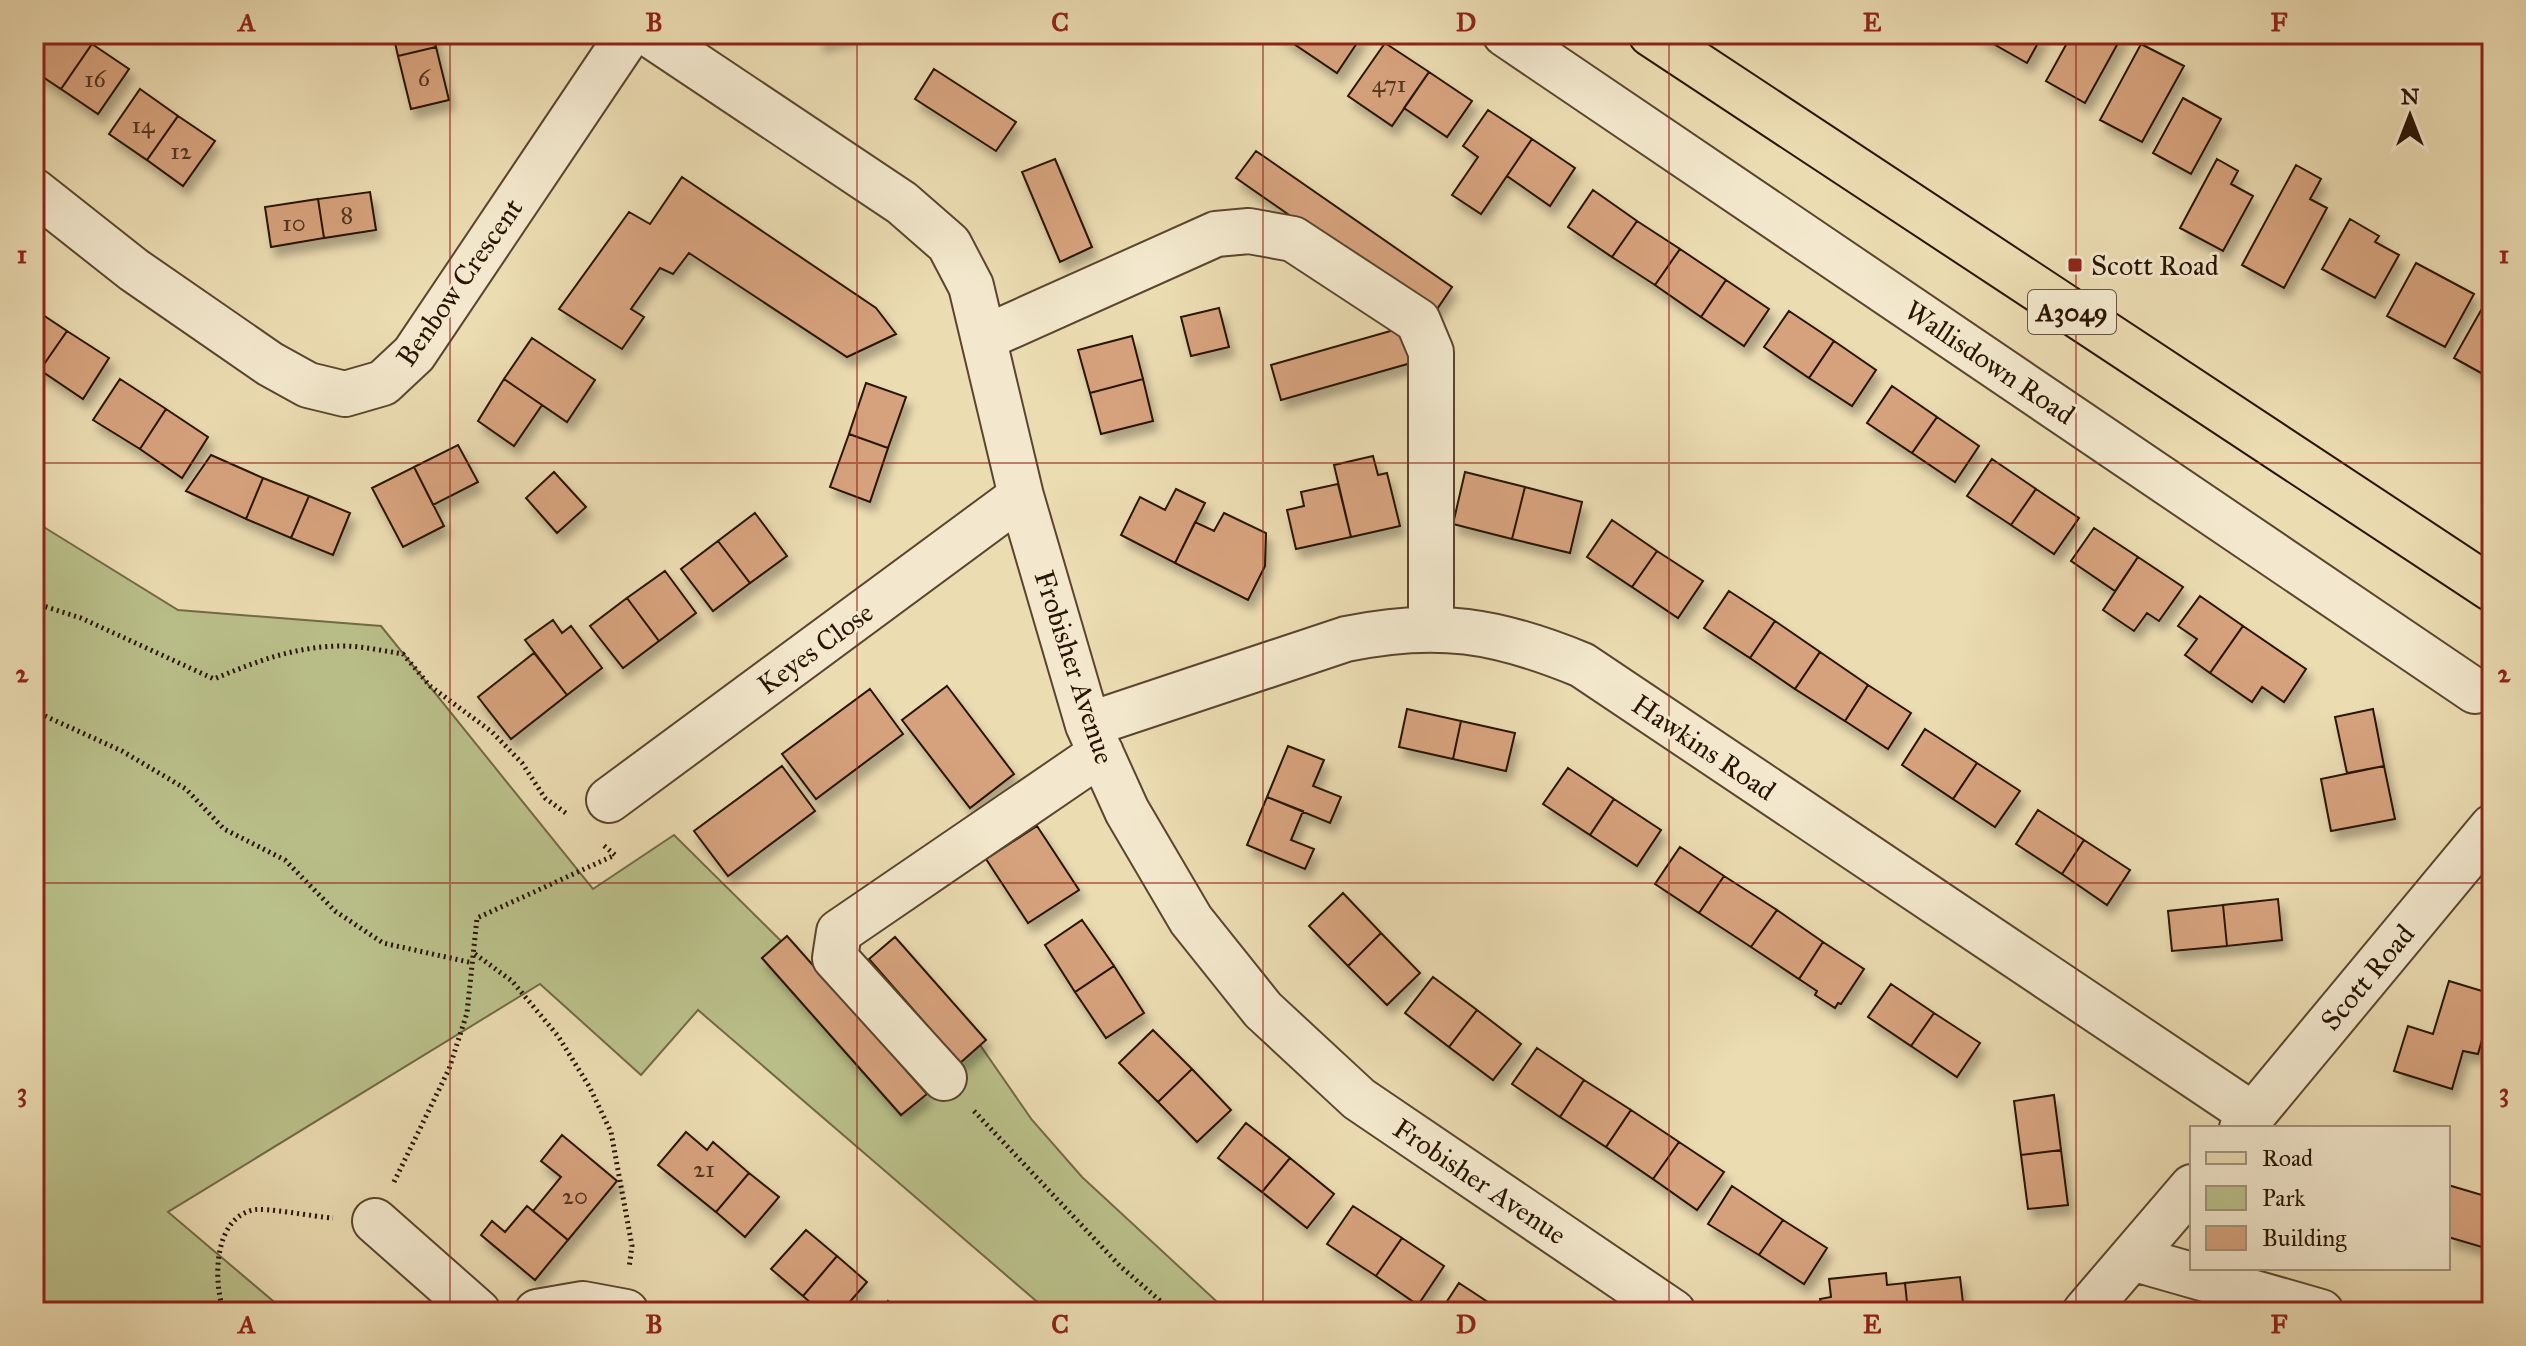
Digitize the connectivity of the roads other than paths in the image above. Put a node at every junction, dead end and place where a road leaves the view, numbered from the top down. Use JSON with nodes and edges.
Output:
{"nodes":[{"id":1,"x":629,"y":34,"type":"edge"},
{"id":2,"x":649,"y":34,"type":"edge"},
{"id":3,"x":1505,"y":34,"type":"edge"},
{"id":4,"x":1651,"y":34,"type":"edge"},
{"id":5,"x":34,"y":191,"type":"edge"},
{"id":6,"x":984,"y":338,"type":"junction"},
{"id":7,"x":1021,"y":496,"type":"junction"},
{"id":8,"x":2492,"y":589,"type":"edge"},
{"id":9,"x":1431,"y":628,"type":"junction"},
{"id":10,"x":2475,"y":691,"type":"dead end"},
{"id":11,"x":1094,"y":739,"type":"junction"},
{"id":12,"x":595,"y":821,"type":"road end"},
{"id":13,"x":2492,"y":827,"type":"edge"},
{"id":14,"x":944,"y":1078,"type":"road end"},
{"id":15,"x":2248,"y":1121,"type":"edge"},
{"id":16,"x":2190,"y":1189,"type":"edge"},
{"id":17,"x":375,"y":1221,"type":"road end"},
{"id":18,"x":2132,"y":1258,"type":"junction"},
{"id":19,"x":478,"y":1312,"type":"edge"},
{"id":20,"x":537,"y":1312,"type":"edge"},
{"id":21,"x":625,"y":1312,"type":"edge"},
{"id":22,"x":1673,"y":1312,"type":"edge"},
{"id":23,"x":2085,"y":1312,"type":"edge"},
{"id":24,"x":2321,"y":1312,"type":"edge"}],
"edges":[{"from":1,"to":5,"type":"street","name":"Benbow Crescent"},
{"from":2,"to":6,"type":"street","name":"Frobisher Avenue"},
{"from":3,"to":10,"type":"street","name":"Wallisdown Road"},
{"from":4,"to":8,"type":"main road","number":"A3049"},
{"from":6,"to":7,"type":"street","name":"Frobisher Avenue"},
{"from":6,"to":9,"type":"street"},
{"from":7,"to":11,"type":"street","name":"Frobisher Avenue"},
{"from":7,"to":12,"type":"street","name":"Keyes Close"},
{"from":9,"to":11,"type":"street","name":"Hawkins Road"},
{"from":9,"to":15,"type":"street","name":"Hawkins Road"},
{"from":11,"to":14,"type":"street","name":"Hawkins Road"},
{"from":11,"to":22,"type":"street","name":"Frobisher Avenue"},
{"from":13,"to":15,"type":"street","name":"Scott Road"},
{"from":16,"to":18,"type":"street"},
{"from":17,"to":19,"type":"street"},
{"from":18,"to":23,"type":"street"},
{"from":18,"to":24,"type":"street"},
{"from":20,"to":21,"type":"street"}]}
